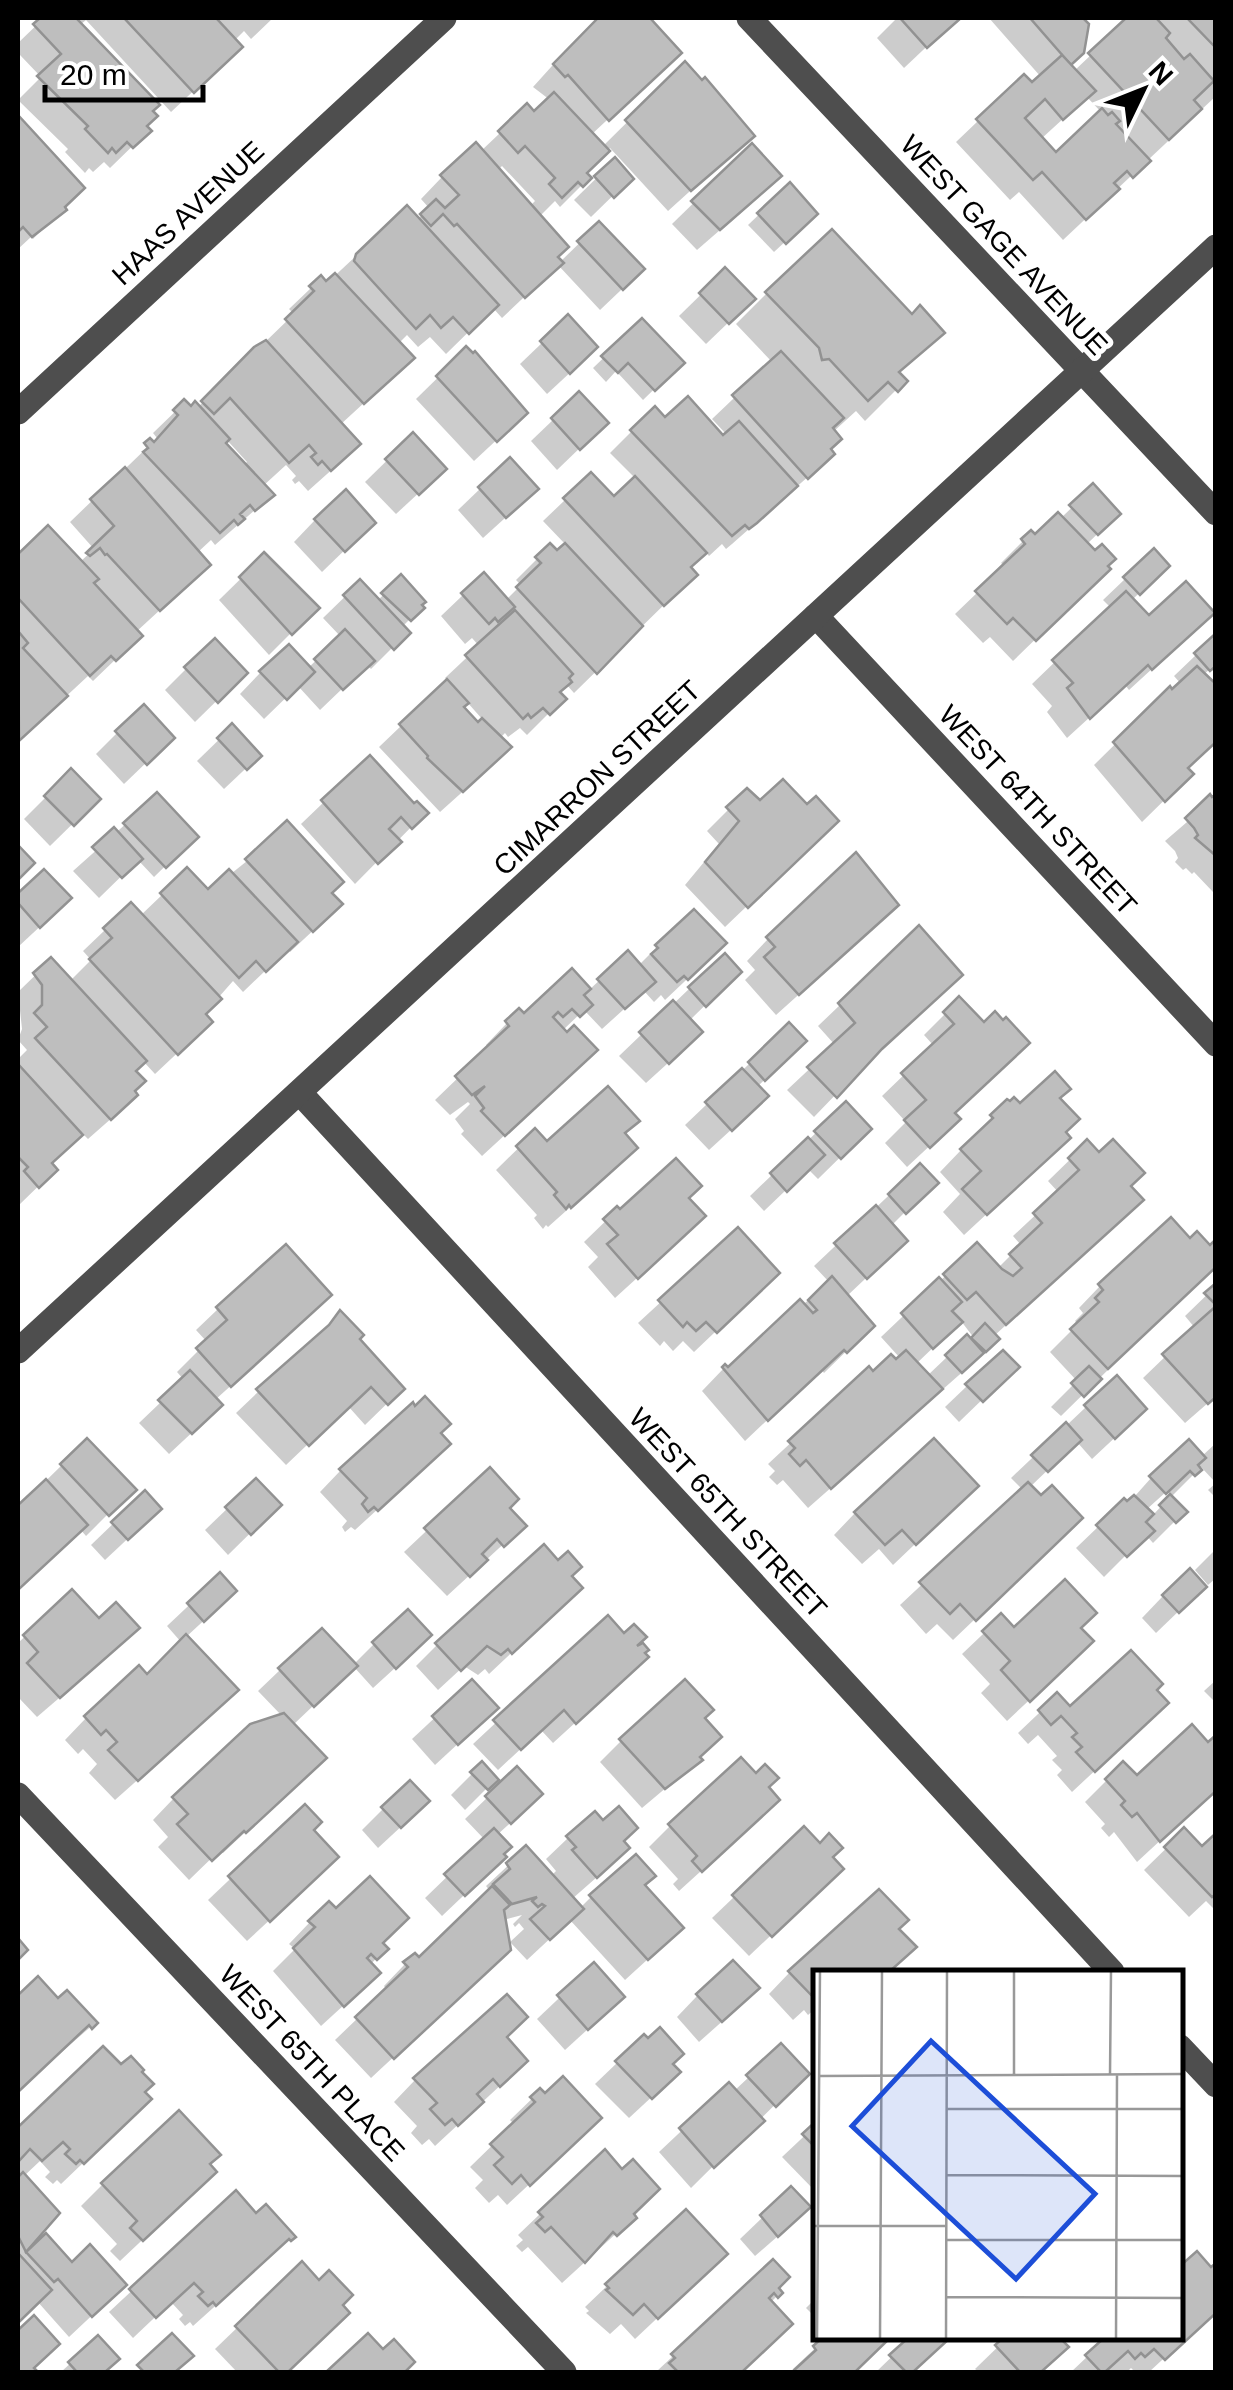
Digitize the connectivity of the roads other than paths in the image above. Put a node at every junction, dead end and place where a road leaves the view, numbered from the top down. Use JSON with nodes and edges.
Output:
{"nodes":[{"id":1,"x":444,"y":18,"type":"edge"},
{"id":2,"x":749,"y":18,"type":"edge"},
{"id":3,"x":1216,"y":247,"type":"edge"},
{"id":4,"x":1081,"y":371,"type":"junction"},
{"id":5,"x":18,"y":412,"type":"edge"},
{"id":6,"x":1216,"y":513,"type":"edge"},
{"id":7,"x":816,"y":616,"type":"junction"},
{"id":8,"x":1216,"y":1044,"type":"edge"},
{"id":9,"x":300,"y":1094,"type":"junction"},
{"id":10,"x":18,"y":1350,"type":"edge"},
{"id":11,"x":18,"y":1795,"type":"edge"},
{"id":12,"x":1110,"y":1970,"type":"edge"},
{"id":13,"x":1183,"y":2050,"type":"edge"},
{"id":14,"x":1216,"y":2085,"type":"edge"},
{"id":15,"x":564,"y":2372,"type":"edge"}],
"edges":[{"from":1,"to":5,"type":"street","name":"HAAS AVENUE"},
{"from":2,"to":4,"type":"street","name":"WEST GAGE AVENUE"},
{"from":3,"to":4,"type":"street","name":"CIMARRON STREET"},
{"from":4,"to":6,"type":"street","name":"WEST GAGE AVENUE"},
{"from":4,"to":7,"type":"street","name":"CIMARRON STREET"},
{"from":7,"to":8,"type":"street","name":"WEST 64TH STREET"},
{"from":7,"to":9,"type":"street","name":"CIMARRON STREET"},
{"from":9,"to":10,"type":"street","name":"CIMARRON STREET"},
{"from":9,"to":12,"type":"street","name":"WEST 65TH STREET"},
{"from":11,"to":15,"type":"street","name":"WEST 65TH PLACE"},
{"from":13,"to":14,"type":"street"}]}
